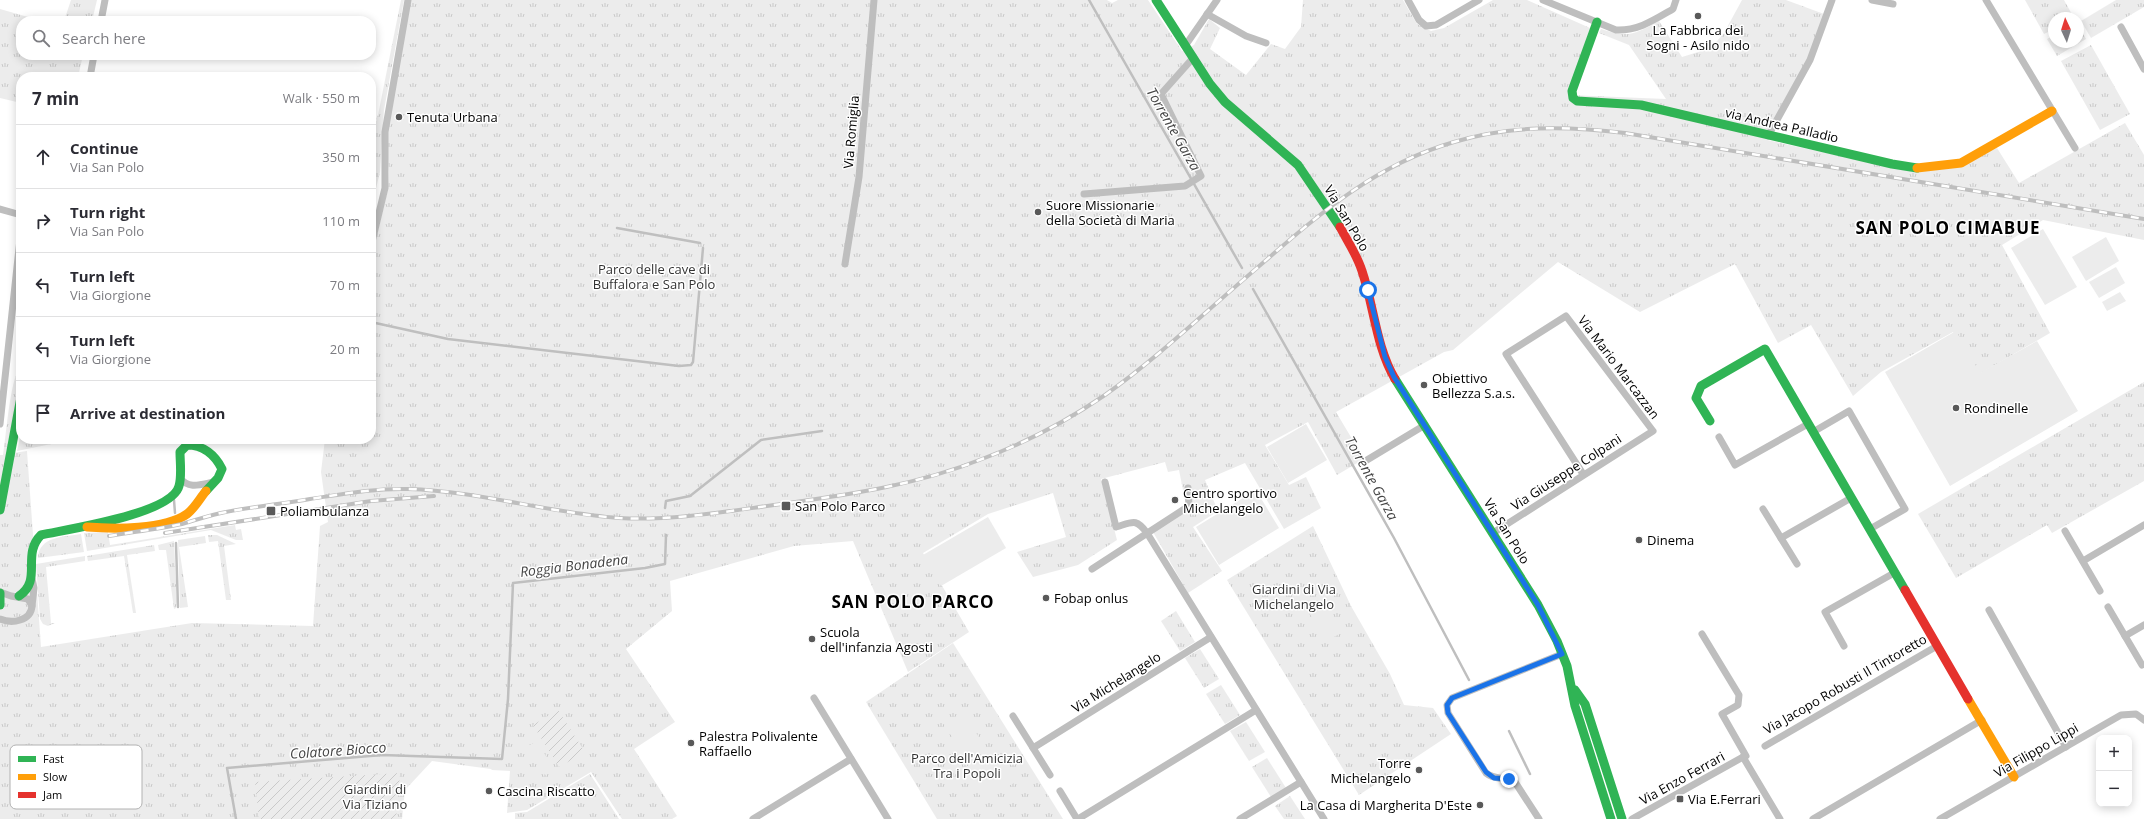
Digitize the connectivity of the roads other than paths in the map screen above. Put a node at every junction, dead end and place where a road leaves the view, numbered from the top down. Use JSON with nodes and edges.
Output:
{"nodes":[{"id":1,"x":105,"y":0,"type":"edge"},
{"id":2,"x":408,"y":0,"type":"edge"},
{"id":3,"x":874,"y":0,"type":"edge"},
{"id":4,"x":1156,"y":0,"type":"edge"},
{"id":5,"x":1217,"y":0,"type":"edge"},
{"id":6,"x":1408,"y":0,"type":"edge"},
{"id":7,"x":1479,"y":0,"type":"edge"},
{"id":8,"x":1543,"y":0,"type":"edge"},
{"id":9,"x":1676,"y":0,"type":"edge"},
{"id":10,"x":1832,"y":0,"type":"edge"},
{"id":11,"x":1872,"y":0,"type":"edge"},
{"id":12,"x":1986,"y":0,"type":"edge"},
{"id":13,"x":1893,"y":4,"type":"dead end"},
{"id":14,"x":1207,"y":14,"type":"junction"},
{"id":15,"x":102,"y":16,"type":"edge"},
{"id":16,"x":1597,"y":22,"type":"junction"},
{"id":17,"x":2121,"y":27,"type":"dead end"},
{"id":18,"x":1266,"y":43,"type":"dead end"},
{"id":19,"x":1185,"y":46,"type":"junction"},
{"id":20,"x":1193,"y":58,"type":"junction"},
{"id":21,"x":93,"y":60,"type":"edge"},
{"id":22,"x":2142,"y":60,"type":"edge"},
{"id":23,"x":2144,"y":70,"type":"edge"},
{"id":24,"x":91,"y":72,"type":"edge"},
{"id":25,"x":2052,"y":111,"type":"junction"},
{"id":26,"x":1768,"y":136,"type":"junction"},
{"id":27,"x":2075,"y":148,"type":"dead end"},
{"id":28,"x":1084,"y":194,"type":"dead end"},
{"id":29,"x":0,"y":209,"type":"edge"},
{"id":30,"x":13,"y":211,"type":"junction"},
{"id":31,"x":16,"y":211,"type":"edge"},
{"id":32,"x":16,"y":212,"type":"edge"},
{"id":33,"x":376,"y":225,"type":"edge"},
{"id":34,"x":845,"y":264,"type":"dead end"},
{"id":35,"x":16,"y":267,"type":"edge"},
{"id":36,"x":4,"y":357,"type":"edge"},
{"id":37,"x":1710,"y":421,"type":"dead end"},
{"id":38,"x":0,"y":424,"type":"edge"},
{"id":39,"x":16,"y":424,"type":"edge"},
{"id":40,"x":1808,"y":424,"type":"junction"},
{"id":41,"x":1425,"y":425,"type":"junction"},
{"id":42,"x":1653,"y":431,"type":"joint"},
{"id":43,"x":1813,"y":432,"type":"junction"},
{"id":44,"x":1719,"y":436,"type":"dead end"},
{"id":45,"x":1362,"y":463,"type":"dead end"},
{"id":46,"x":1583,"y":474,"type":"junction"},
{"id":47,"x":180,"y":478,"type":"junction"},
{"id":48,"x":214,"y":482,"type":"junction"},
{"id":49,"x":1105,"y":482,"type":"dead end"},
{"id":50,"x":1188,"y":488,"type":"dead end"},
{"id":51,"x":1851,"y":498,"type":"junction"},
{"id":52,"x":1763,"y":509,"type":"dead end"},
{"id":53,"x":0,"y":510,"type":"edge"},
{"id":54,"x":2144,"y":525,"type":"edge"},
{"id":55,"x":87,"y":527,"type":"junction"},
{"id":56,"x":1870,"y":529,"type":"junction"},
{"id":57,"x":2065,"y":531,"type":"dead end"},
{"id":58,"x":1147,"y":533,"type":"junction"},
{"id":59,"x":1492,"y":533,"type":"junction"},
{"id":60,"x":1781,"y":538,"type":"junction"},
{"id":61,"x":2083,"y":561,"type":"junction"},
{"id":62,"x":1796,"y":564,"type":"dead end"},
{"id":63,"x":1092,"y":569,"type":"dead end"},
{"id":64,"x":1894,"y":573,"type":"junction"},
{"id":65,"x":32,"y":579,"type":"junction"},
{"id":66,"x":2100,"y":591,"type":"dead end"},
{"id":67,"x":0,"y":592,"type":"edge"},
{"id":68,"x":19,"y":596,"type":"junction"},
{"id":69,"x":0,"y":605,"type":"edge"},
{"id":70,"x":32,"y":606,"type":"junction"},
{"id":71,"x":2108,"y":607,"type":"dead end"},
{"id":72,"x":1989,"y":610,"type":"dead end"},
{"id":73,"x":0,"y":620,"type":"edge"},
{"id":74,"x":2144,"y":625,"type":"edge"},
{"id":75,"x":1702,"y":634,"type":"dead end"},
{"id":76,"x":2125,"y":636,"type":"junction"},
{"id":77,"x":1211,"y":637,"type":"junction"},
{"id":78,"x":1844,"y":646,"type":"dead end"},
{"id":79,"x":1937,"y":646,"type":"junction"},
{"id":80,"x":1562,"y":654,"type":"junction"},
{"id":81,"x":2142,"y":665,"type":"dead end"},
{"id":82,"x":1575,"y":690,"type":"junction"},
{"id":83,"x":814,"y":698,"type":"dead end"},
{"id":84,"x":1256,"y":710,"type":"junction"},
{"id":85,"x":1013,"y":716,"type":"dead end"},
{"id":86,"x":1982,"y":720,"type":"junction"},
{"id":87,"x":2144,"y":720,"type":"edge"},
{"id":88,"x":1765,"y":746,"type":"dead end"},
{"id":89,"x":2066,"y":747,"type":"junction"},
{"id":90,"x":1033,"y":748,"type":"junction"},
{"id":91,"x":1743,"y":757,"type":"junction"},
{"id":92,"x":851,"y":759,"type":"junction"},
{"id":93,"x":1050,"y":775,"type":"dead end"},
{"id":94,"x":2014,"y":777,"type":"junction"},
{"id":95,"x":1301,"y":782,"type":"junction"},
{"id":96,"x":1060,"y":791,"type":"dead end"},
{"id":97,"x":753,"y":819,"type":"edge"},
{"id":98,"x":888,"y":819,"type":"edge"},
{"id":99,"x":1077,"y":819,"type":"edge"},
{"id":100,"x":1240,"y":819,"type":"edge"},
{"id":101,"x":1324,"y":819,"type":"edge"},
{"id":102,"x":1539,"y":819,"type":"edge"},
{"id":103,"x":1611,"y":819,"type":"edge"},
{"id":104,"x":1622,"y":819,"type":"edge"},
{"id":105,"x":1632,"y":819,"type":"edge"},
{"id":106,"x":1780,"y":819,"type":"edge"},
{"id":107,"x":1813,"y":819,"type":"edge"},
{"id":108,"x":1940,"y":819,"type":"edge"}],
"edges":[{"from":1,"to":15,"type":"street"},
{"from":2,"to":33,"type":"street"},
{"from":3,"to":34,"type":"street","name":"Via Romiglia"},
{"from":4,"to":19,"type":"street","name":"Via San Polo"},
{"from":5,"to":14,"type":"street"},
{"from":6,"to":7,"type":"street"},
{"from":8,"to":16,"type":"street"},
{"from":9,"to":16,"type":"street"},
{"from":10,"to":26,"type":"street","name":"via Andrea Palladio"},
{"from":11,"to":13,"type":"street"},
{"from":12,"to":25,"type":"street"},
{"from":14,"to":18,"type":"street"},
{"from":14,"to":19,"type":"street"},
{"from":16,"to":26,"type":"street","name":"via Andrea Palladio"},
{"from":17,"to":22,"type":"street"},
{"from":19,"to":20,"type":"street","name":"Via San Polo"},
{"from":20,"to":28,"type":"street"},
{"from":20,"to":41,"type":"street","name":"Via San Polo"},
{"from":21,"to":24,"type":"street"},
{"from":22,"to":23,"type":"street"},
{"from":25,"to":26,"type":"street","name":"via Andrea Palladio"},
{"from":25,"to":27,"type":"street"},
{"from":29,"to":30,"type":"street"},
{"from":30,"to":31,"type":"street"},
{"from":30,"to":32,"type":"street"},
{"from":35,"to":36,"type":"street"},
{"from":36,"to":38,"type":"street"},
{"from":37,"to":40,"type":"street","name":"Via Jacopo Robusti Il Tintoretto"},
{"from":39,"to":53,"type":"street"},
{"from":40,"to":43,"type":"street","name":"Via Jacopo Robusti Il Tintoretto"},
{"from":40,"to":44,"type":"street"},
{"from":41,"to":45,"type":"street"},
{"from":41,"to":59,"type":"street","name":"Via San Polo"},
{"from":42,"to":46,"type":"street","name":"Via Giuseppe Colpani"},
{"from":42,"to":46,"type":"street","name":"Via Mario Marcazzan"},
{"from":43,"to":51,"type":"street","name":"Via Jacopo Robusti Il Tintoretto"},
{"from":43,"to":56,"type":"street"},
{"from":46,"to":59,"type":"street","name":"Via Giuseppe Colpani"},
{"from":47,"to":48,"type":"street"},
{"from":47,"to":48,"type":"street"},
{"from":47,"to":55,"type":"street"},
{"from":48,"to":55,"type":"street"},
{"from":49,"to":58,"type":"street"},
{"from":50,"to":58,"type":"street"},
{"from":51,"to":56,"type":"street","name":"Via Jacopo Robusti Il Tintoretto"},
{"from":51,"to":60,"type":"street"},
{"from":52,"to":60,"type":"street"},
{"from":54,"to":61,"type":"street"},
{"from":55,"to":65,"type":"street"},
{"from":56,"to":64,"type":"street","name":"Via Jacopo Robusti Il Tintoretto"},
{"from":57,"to":61,"type":"street"},
{"from":58,"to":63,"type":"street"},
{"from":58,"to":77,"type":"street"},
{"from":59,"to":80,"type":"street","name":"Via San Polo"},
{"from":60,"to":62,"type":"street"},
{"from":61,"to":66,"type":"street"},
{"from":64,"to":78,"type":"street"},
{"from":64,"to":79,"type":"street","name":"Via Jacopo Robusti Il Tintoretto"},
{"from":65,"to":68,"type":"street"},
{"from":65,"to":70,"type":"street"},
{"from":67,"to":68,"type":"street"},
{"from":67,"to":69,"type":"street"},
{"from":68,"to":70,"type":"street"},
{"from":70,"to":73,"type":"street"},
{"from":71,"to":76,"type":"street"},
{"from":72,"to":89,"type":"street"},
{"from":74,"to":76,"type":"street"},
{"from":75,"to":91,"type":"street"},
{"from":76,"to":81,"type":"street"},
{"from":77,"to":84,"type":"street"},
{"from":77,"to":90,"type":"street","name":"Via Michelangelo"},
{"from":79,"to":86,"type":"street","name":"Via Jacopo Robusti Il Tintoretto"},
{"from":79,"to":88,"type":"street","name":"Via Jacopo Robusti Il Tintoretto"},
{"from":80,"to":82,"type":"street","name":"Via San Polo"},
{"from":80,"to":102,"type":"street"},
{"from":82,"to":103,"type":"street","name":"Via San Polo"},
{"from":82,"to":104,"type":"street","name":"Via San Polo"},
{"from":83,"to":92,"type":"street"},
{"from":84,"to":95,"type":"street"},
{"from":84,"to":99,"type":"street"},
{"from":85,"to":90,"type":"street"},
{"from":86,"to":94,"type":"street","name":"Via Jacopo Robusti Il Tintoretto"},
{"from":86,"to":107,"type":"street"},
{"from":87,"to":89,"type":"street","name":"Via Filippo Lippi"},
{"from":89,"to":94,"type":"street","name":"Via Filippo Lippi"},
{"from":90,"to":93,"type":"street"},
{"from":91,"to":105,"type":"street","name":"Via Enzo Ferrari"},
{"from":91,"to":106,"type":"street"},
{"from":92,"to":97,"type":"street"},
{"from":92,"to":98,"type":"street"},
{"from":94,"to":108,"type":"street","name":"Via Filippo Lippi"},
{"from":95,"to":100,"type":"street"},
{"from":95,"to":101,"type":"street"},
{"from":96,"to":99,"type":"street"}]}
